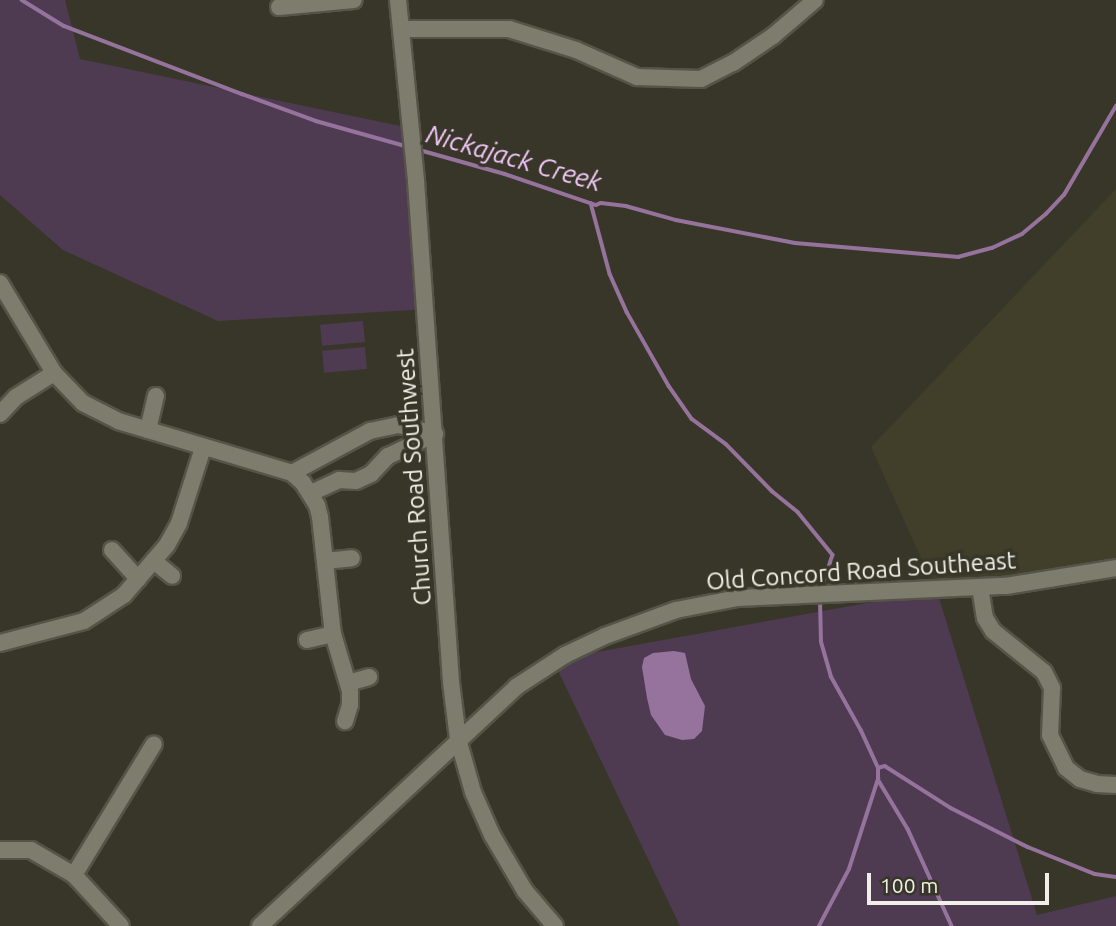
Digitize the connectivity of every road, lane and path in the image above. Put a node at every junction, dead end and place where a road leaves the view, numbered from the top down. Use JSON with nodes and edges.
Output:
{"nodes":[{"id":1,"x":354,"y":0,"type":"edge"},
{"id":2,"x":398,"y":0,"type":"edge"},
{"id":3,"x":812,"y":1,"type":"edge"},
{"id":4,"x":310,"y":2,"type":"edge"},
{"id":5,"x":279,"y":7,"type":"dead end"},
{"id":6,"x":401,"y":29,"type":"junction"},
{"id":7,"x":0,"y":283,"type":"edge"},
{"id":8,"x":54,"y":373,"type":"junction"},
{"id":9,"x":156,"y":396,"type":"dead end"},
{"id":10,"x":0,"y":414,"type":"edge"},
{"id":11,"x":148,"y":430,"type":"junction"},
{"id":12,"x":435,"y":434,"type":"junction"},
{"id":13,"x":203,"y":448,"type":"junction"},
{"id":14,"x":331,"y":451,"type":"junction"},
{"id":15,"x":292,"y":473,"type":"junction"},
{"id":16,"x":339,"y":480,"type":"junction"},
{"id":17,"x":311,"y":493,"type":"junction"},
{"id":18,"x":112,"y":550,"type":"dead end"},
{"id":19,"x":352,"y":558,"type":"dead end"},
{"id":20,"x":325,"y":561,"type":"junction"},
{"id":21,"x":155,"y":562,"type":"junction"},
{"id":22,"x":1116,"y":568,"type":"edge"},
{"id":23,"x":172,"y":576,"type":"dead end"},
{"id":24,"x":138,"y":579,"type":"junction"},
{"id":25,"x":980,"y":587,"type":"junction"},
{"id":26,"x":333,"y":634,"type":"junction"},
{"id":27,"x":307,"y":640,"type":"dead end"},
{"id":28,"x":0,"y":643,"type":"edge"},
{"id":29,"x":369,"y":677,"type":"dead end"},
{"id":30,"x":348,"y":683,"type":"junction"},
{"id":31,"x":345,"y":720,"type":"dead end"},
{"id":32,"x":458,"y":739,"type":"junction"},
{"id":33,"x":154,"y":744,"type":"dead end"},
{"id":34,"x":1116,"y":785,"type":"edge"},
{"id":35,"x":0,"y":849,"type":"edge"},
{"id":36,"x":74,"y":875,"type":"junction"},
{"id":37,"x":121,"y":926,"type":"edge"},
{"id":38,"x":260,"y":926,"type":"edge"},
{"id":39,"x":555,"y":926,"type":"edge"}],
"edges":[{"from":1,"to":4,"type":"street"},
{"from":2,"to":6,"type":"street","name":"Church Road Southwest"},
{"from":3,"to":6,"type":"street"},
{"from":4,"to":5,"type":"street"},
{"from":6,"to":12,"type":"street","name":"Church Road Southwest"},
{"from":7,"to":8,"type":"street"},
{"from":8,"to":10,"type":"street"},
{"from":8,"to":11,"type":"street"},
{"from":9,"to":11,"type":"street"},
{"from":11,"to":13,"type":"street"},
{"from":12,"to":14,"type":"street"},
{"from":12,"to":16,"type":"street"},
{"from":12,"to":32,"type":"street","name":"Church Road Southwest"},
{"from":13,"to":15,"type":"street"},
{"from":13,"to":21,"type":"street"},
{"from":14,"to":15,"type":"street"},
{"from":14,"to":16,"type":"street"},
{"from":15,"to":17,"type":"street"},
{"from":16,"to":17,"type":"street"},
{"from":17,"to":20,"type":"street"},
{"from":18,"to":24,"type":"street"},
{"from":19,"to":20,"type":"street"},
{"from":20,"to":26,"type":"street"},
{"from":21,"to":23,"type":"street"},
{"from":21,"to":24,"type":"street"},
{"from":22,"to":25,"type":"street","name":"Old Concord Road Southeast"},
{"from":24,"to":28,"type":"street"},
{"from":25,"to":32,"type":"street","name":"Old Concord Road Southeast"},
{"from":25,"to":34,"type":"street"},
{"from":26,"to":27,"type":"street"},
{"from":26,"to":30,"type":"street"},
{"from":29,"to":30,"type":"street"},
{"from":30,"to":31,"type":"street"},
{"from":32,"to":38,"type":"street","name":"Old Concord Road Southeast"},
{"from":32,"to":39,"type":"street","name":"Church Road Southwest"},
{"from":33,"to":36,"type":"street"},
{"from":35,"to":36,"type":"street"},
{"from":36,"to":37,"type":"street"}]}
